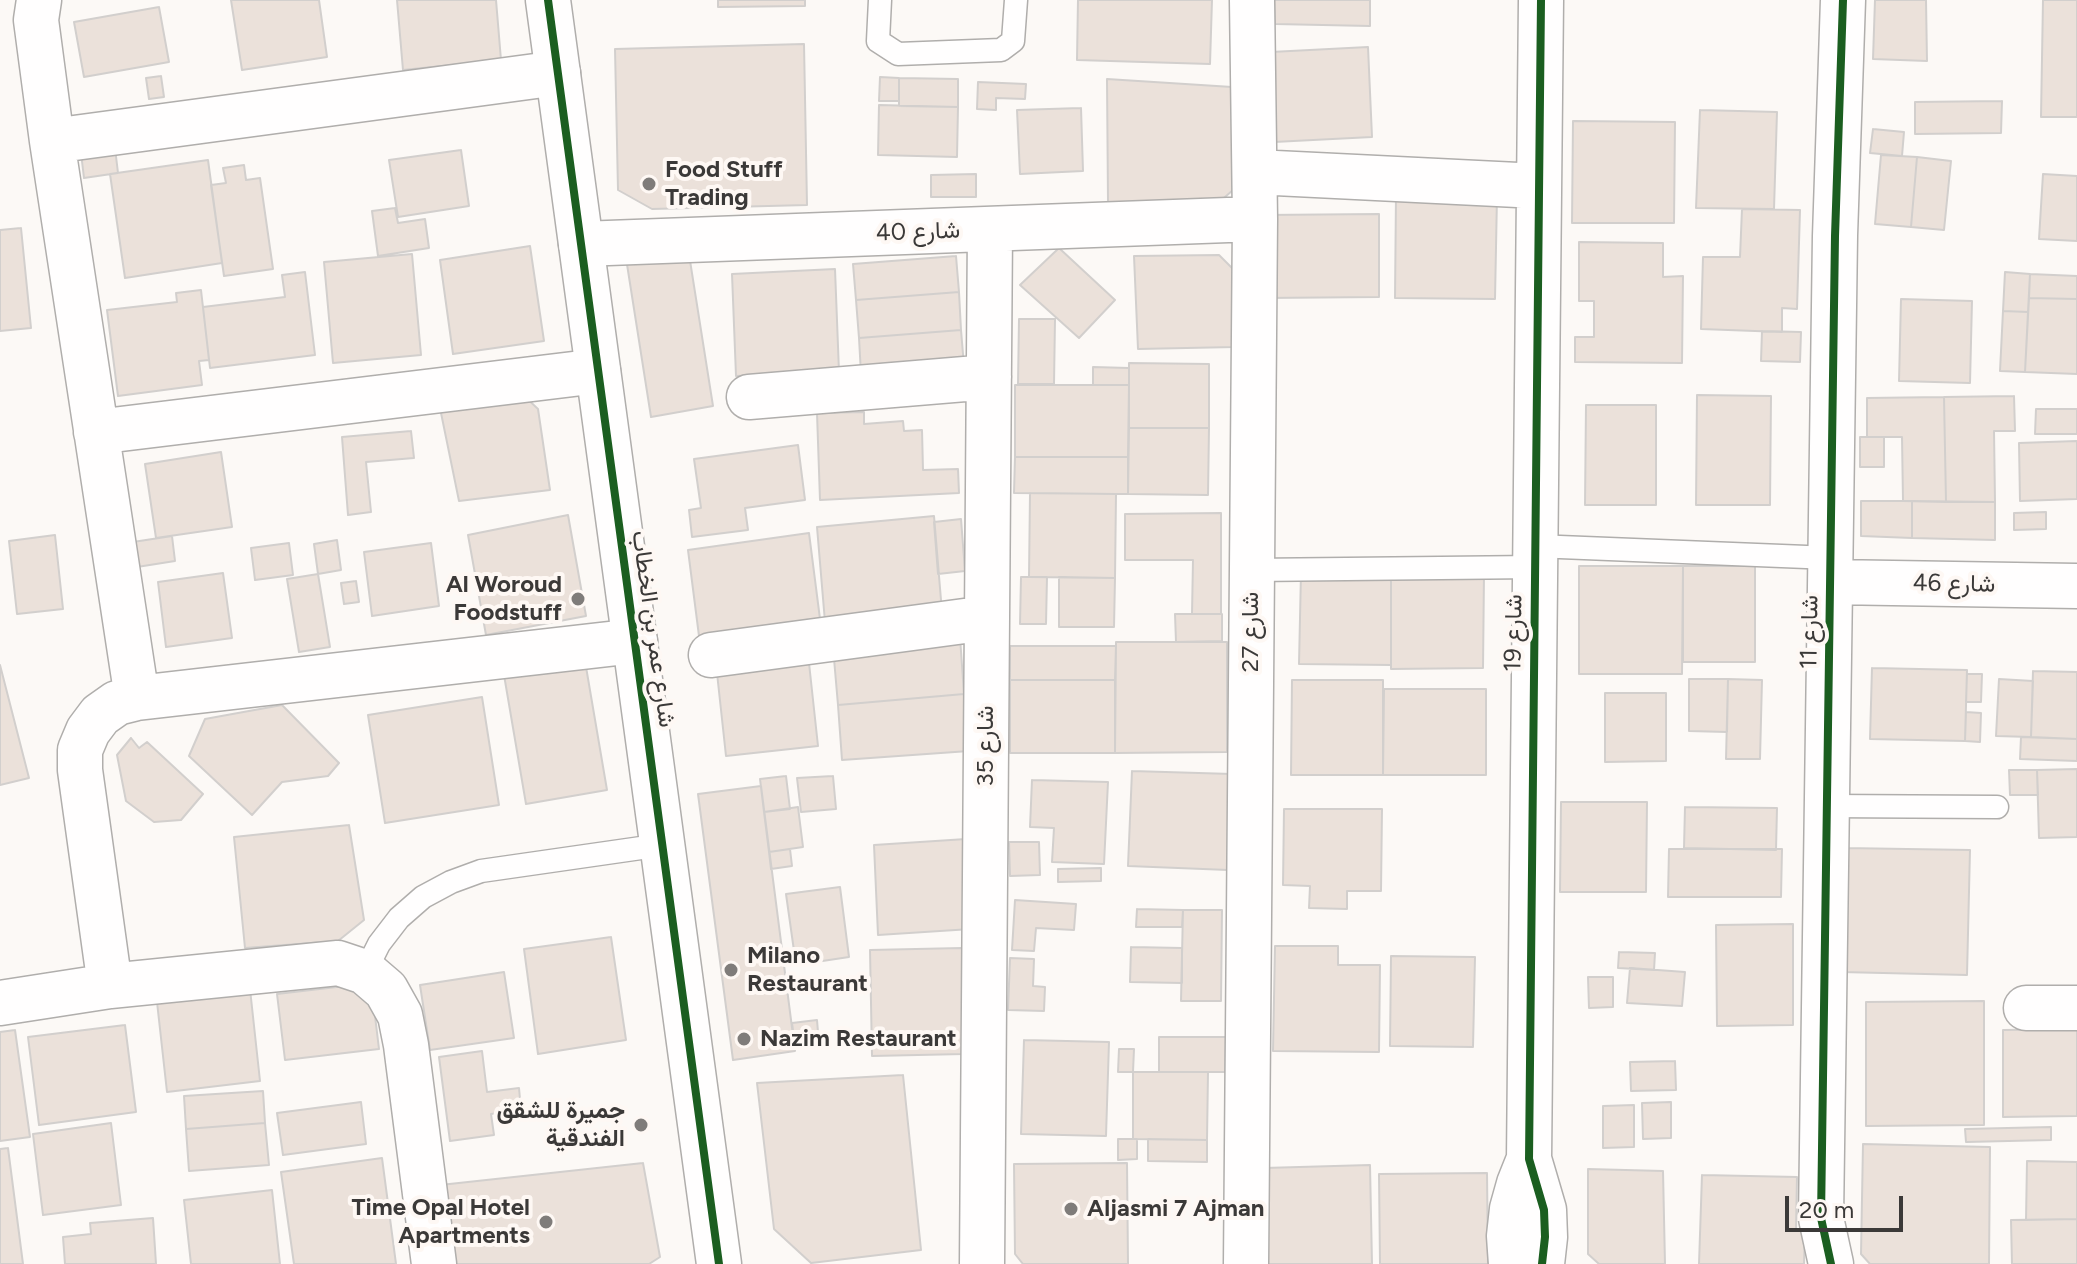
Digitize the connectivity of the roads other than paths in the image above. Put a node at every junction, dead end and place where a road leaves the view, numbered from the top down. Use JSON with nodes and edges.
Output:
{"nodes":[{"id":1,"x":39,"y":0,"type":"edge"},
{"id":2,"x":548,"y":0,"type":"edge"},
{"id":3,"x":880,"y":0,"type":"edge"},
{"id":4,"x":1016,"y":0,"type":"edge"},
{"id":5,"x":1252,"y":0,"type":"edge"},
{"id":6,"x":1541,"y":0,"type":"edge"},
{"id":7,"x":1843,"y":0,"type":"edge"},
{"id":8,"x":558,"y":73,"type":"junction"},
{"id":9,"x":52,"y":141,"type":"junction"},
{"id":10,"x":1255,"y":172,"type":"junction"},
{"id":11,"x":1538,"y":186,"type":"junction"},
{"id":12,"x":1255,"y":219,"type":"junction"},
{"id":13,"x":990,"y":229,"type":"junction"},
{"id":14,"x":581,"y":244,"type":"junction"},
{"id":15,"x":598,"y":371,"type":"junction"},
{"id":16,"x":989,"y":377,"type":"junction"},
{"id":17,"x":749,"y":397,"type":"dead end"},
{"id":18,"x":96,"y":432,"type":"junction"},
{"id":19,"x":1535,"y":556,"type":"junction"},
{"id":20,"x":1252,"y":570,"type":"junction"},
{"id":21,"x":1831,"y":570,"type":"junction"},
{"id":22,"x":2077,"y":586,"type":"edge"},
{"id":23,"x":987,"y":618,"type":"junction"},
{"id":24,"x":635,"y":641,"type":"junction"},
{"id":25,"x":711,"y":655,"type":"dead end"},
{"id":26,"x":137,"y":698,"type":"junction"},
{"id":27,"x":1827,"y":806,"type":"junction"},
{"id":28,"x":1997,"y":807,"type":"dead end"},
{"id":29,"x":662,"y":845,"type":"junction"},
{"id":30,"x":365,"y":972,"type":"junction"},
{"id":31,"x":110,"y":986,"type":"junction"},
{"id":32,"x":0,"y":1003,"type":"edge"},
{"id":33,"x":2026,"y":1008,"type":"dead end"},
{"id":34,"x":2077,"y":1008,"type":"edge"},
{"id":35,"x":1529,"y":1159,"type":"junction"},
{"id":36,"x":1821,"y":1218,"type":"junction"},
{"id":37,"x":434,"y":1264,"type":"edge"},
{"id":38,"x":719,"y":1264,"type":"edge"},
{"id":39,"x":982,"y":1264,"type":"edge"},
{"id":40,"x":1246,"y":1264,"type":"edge"},
{"id":41,"x":1511,"y":1264,"type":"edge"},
{"id":42,"x":1542,"y":1264,"type":"edge"},
{"id":43,"x":1806,"y":1264,"type":"edge"},
{"id":44,"x":1831,"y":1264,"type":"edge"}],
"edges":[{"from":1,"to":9,"type":"street"},
{"from":2,"to":8,"type":"street","name":"شارع عمر بن الخطاب"},
{"from":3,"to":4,"type":"lane"},
{"from":5,"to":10,"type":"street","name":"شارع 27"},
{"from":6,"to":11,"type":"street","name":"شارع 19"},
{"from":7,"to":21,"type":"street","name":"شارع 11"},
{"from":8,"to":9,"type":"street"},
{"from":8,"to":14,"type":"street","name":"شارع عمر بن الخطاب"},
{"from":9,"to":18,"type":"street"},
{"from":10,"to":11,"type":"street"},
{"from":10,"to":12,"type":"street","name":"شارع 27"},
{"from":11,"to":19,"type":"street","name":"شارع 19"},
{"from":12,"to":13,"type":"street","name":"شارع 40"},
{"from":12,"to":20,"type":"street","name":"شارع 27"},
{"from":13,"to":14,"type":"street","name":"شارع 40"},
{"from":13,"to":16,"type":"street","name":"شارع 35"},
{"from":14,"to":15,"type":"street","name":"شارع عمر بن الخطاب"},
{"from":15,"to":18,"type":"street"},
{"from":15,"to":24,"type":"street","name":"شارع عمر بن الخطاب"},
{"from":16,"to":17,"type":"street"},
{"from":16,"to":23,"type":"street","name":"شارع 35"},
{"from":18,"to":26,"type":"street"},
{"from":19,"to":20,"type":"lane"},
{"from":19,"to":21,"type":"lane"},
{"from":19,"to":35,"type":"street","name":"شارع 19"},
{"from":20,"to":40,"type":"street","name":"شارع 27"},
{"from":21,"to":22,"type":"street","name":"شارع 46"},
{"from":21,"to":27,"type":"street","name":"شارع 11"},
{"from":23,"to":25,"type":"street"},
{"from":23,"to":39,"type":"street","name":"شارع 35"},
{"from":24,"to":26,"type":"street"},
{"from":24,"to":29,"type":"street","name":"شارع عمر بن الخطاب"},
{"from":26,"to":31,"type":"street"},
{"from":27,"to":28,"type":"lane"},
{"from":27,"to":36,"type":"street","name":"شارع 11"},
{"from":29,"to":30,"type":"lane"},
{"from":29,"to":38,"type":"street","name":"شارع عمر بن الخطاب"},
{"from":30,"to":31,"type":"street"},
{"from":30,"to":37,"type":"street"},
{"from":31,"to":32,"type":"street"},
{"from":33,"to":34,"type":"street"},
{"from":35,"to":41,"type":"street","name":"شارع 19"},
{"from":35,"to":42,"type":"street","name":"شارع 19"},
{"from":36,"to":43,"type":"street","name":"شارع 11"},
{"from":36,"to":44,"type":"street","name":"شارع 11"}]}
